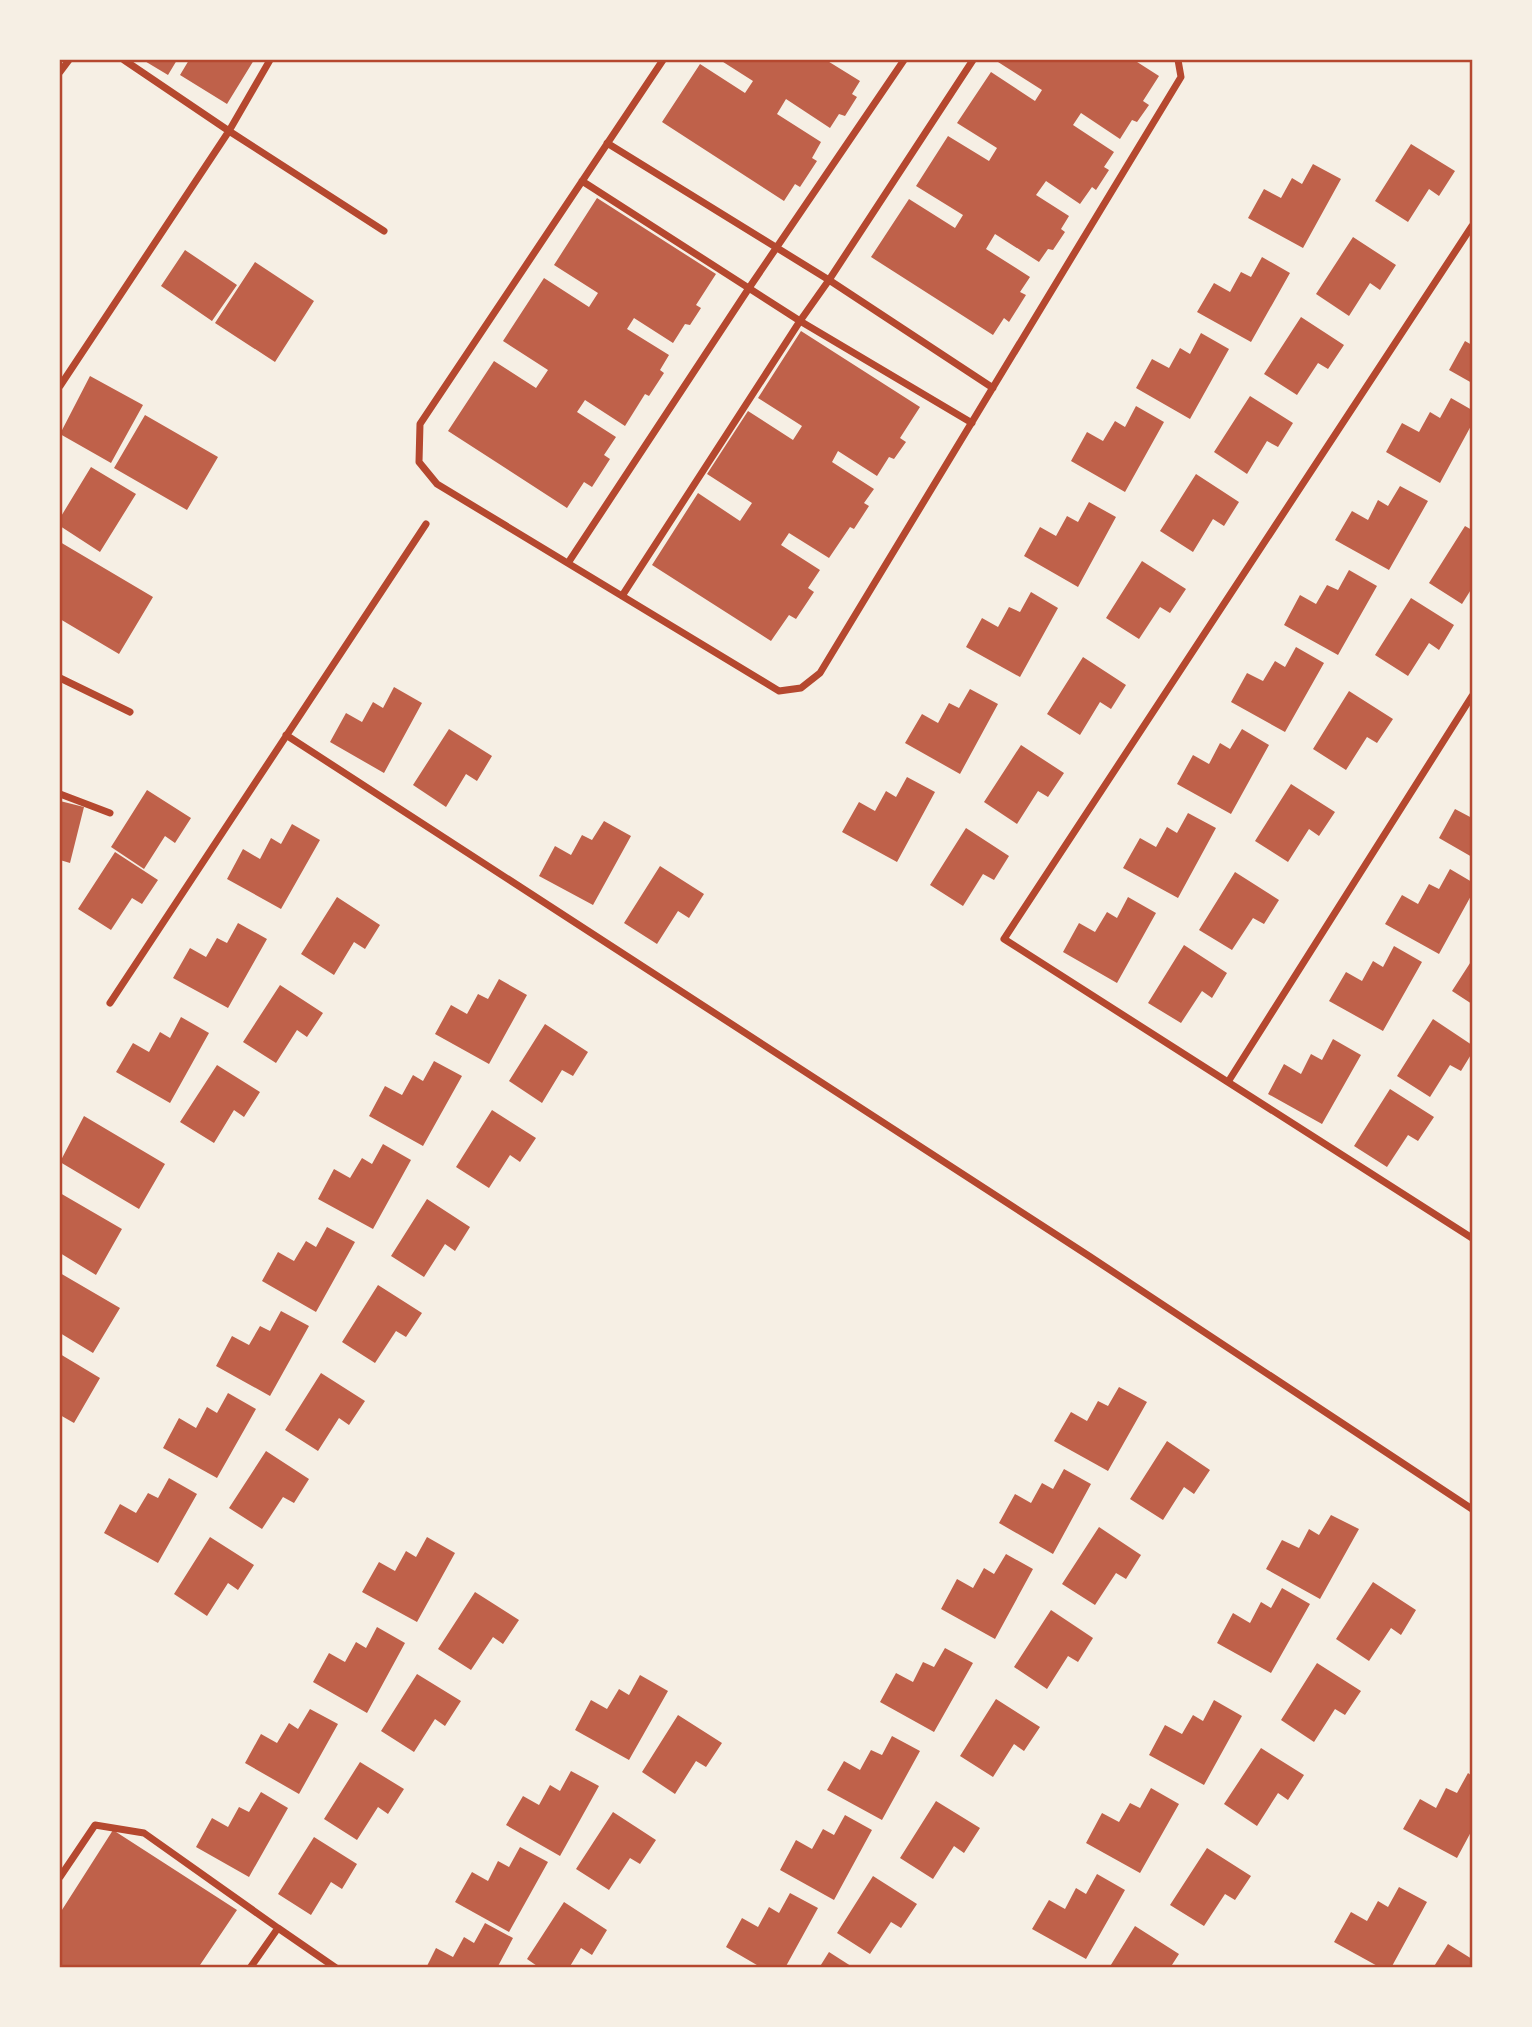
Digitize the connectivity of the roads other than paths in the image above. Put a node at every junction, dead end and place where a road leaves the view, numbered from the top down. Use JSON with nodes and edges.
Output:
{"nodes":[{"id":1,"x":69,"y":60,"type":"edge"},
{"id":2,"x":124,"y":60,"type":"edge"},
{"id":3,"x":270,"y":60,"type":"edge"},
{"id":4,"x":663,"y":60,"type":"edge"},
{"id":5,"x":904,"y":60,"type":"edge"},
{"id":6,"x":973,"y":60,"type":"edge"},
{"id":7,"x":1178,"y":60,"type":"edge"},
{"id":8,"x":60,"y":72,"type":"edge"},
{"id":9,"x":229,"y":131,"type":"junction"},
{"id":10,"x":607,"y":143,"type":"junction"},
{"id":11,"x":582,"y":181,"type":"junction"},
{"id":12,"x":1472,"y":226,"type":"edge"},
{"id":13,"x":384,"y":231,"type":"dead end"},
{"id":14,"x":776,"y":247,"type":"junction"},
{"id":15,"x":829,"y":280,"type":"junction"},
{"id":16,"x":749,"y":288,"type":"junction"},
{"id":17,"x":800,"y":321,"type":"junction"},
{"id":18,"x":60,"y":386,"type":"edge"},
{"id":19,"x":993,"y":388,"type":"junction"},
{"id":20,"x":972,"y":423,"type":"junction"},
{"id":21,"x":426,"y":524,"type":"dead end"},
{"id":22,"x":568,"y":564,"type":"junction"},
{"id":23,"x":622,"y":596,"type":"junction"},
{"id":24,"x":60,"y":678,"type":"edge"},
{"id":25,"x":1472,"y":696,"type":"edge"},
{"id":26,"x":130,"y":712,"type":"dead end"},
{"id":27,"x":286,"y":734,"type":"junction"},
{"id":28,"x":60,"y":794,"type":"edge"},
{"id":29,"x":110,"y":813,"type":"dead end"},
{"id":30,"x":110,"y":1003,"type":"dead end"},
{"id":31,"x":1228,"y":1082,"type":"junction"},
{"id":32,"x":1472,"y":1238,"type":"edge"},
{"id":33,"x":1472,"y":1509,"type":"edge"},
{"id":34,"x":60,"y":1877,"type":"edge"},
{"id":35,"x":278,"y":1928,"type":"junction"},
{"id":36,"x":250,"y":1968,"type":"edge"},
{"id":37,"x":336,"y":1968,"type":"edge"}],
"edges":[{"from":1,"to":8,"type":"street"},
{"from":2,"to":9,"type":"street"},
{"from":3,"to":9,"type":"street"},
{"from":4,"to":10,"type":"street"},
{"from":5,"to":14,"type":"street"},
{"from":6,"to":15,"type":"street"},
{"from":7,"to":19,"type":"street"},
{"from":9,"to":13,"type":"street"},
{"from":9,"to":18,"type":"street"},
{"from":10,"to":11,"type":"street"},
{"from":10,"to":14,"type":"street"},
{"from":11,"to":16,"type":"street"},
{"from":11,"to":22,"type":"street"},
{"from":12,"to":31,"type":"street"},
{"from":14,"to":15,"type":"street"},
{"from":14,"to":16,"type":"street"},
{"from":15,"to":17,"type":"street"},
{"from":15,"to":19,"type":"street"},
{"from":16,"to":17,"type":"street"},
{"from":16,"to":22,"type":"street"},
{"from":17,"to":20,"type":"street"},
{"from":17,"to":23,"type":"street"},
{"from":19,"to":20,"type":"street"},
{"from":20,"to":23,"type":"street"},
{"from":21,"to":27,"type":"street"},
{"from":22,"to":23,"type":"street"},
{"from":24,"to":26,"type":"street"},
{"from":25,"to":31,"type":"street"},
{"from":27,"to":30,"type":"street"},
{"from":27,"to":33,"type":"street"},
{"from":28,"to":29,"type":"street"},
{"from":31,"to":32,"type":"street"},
{"from":34,"to":35,"type":"street"},
{"from":35,"to":36,"type":"street"},
{"from":35,"to":37,"type":"street"}]}
